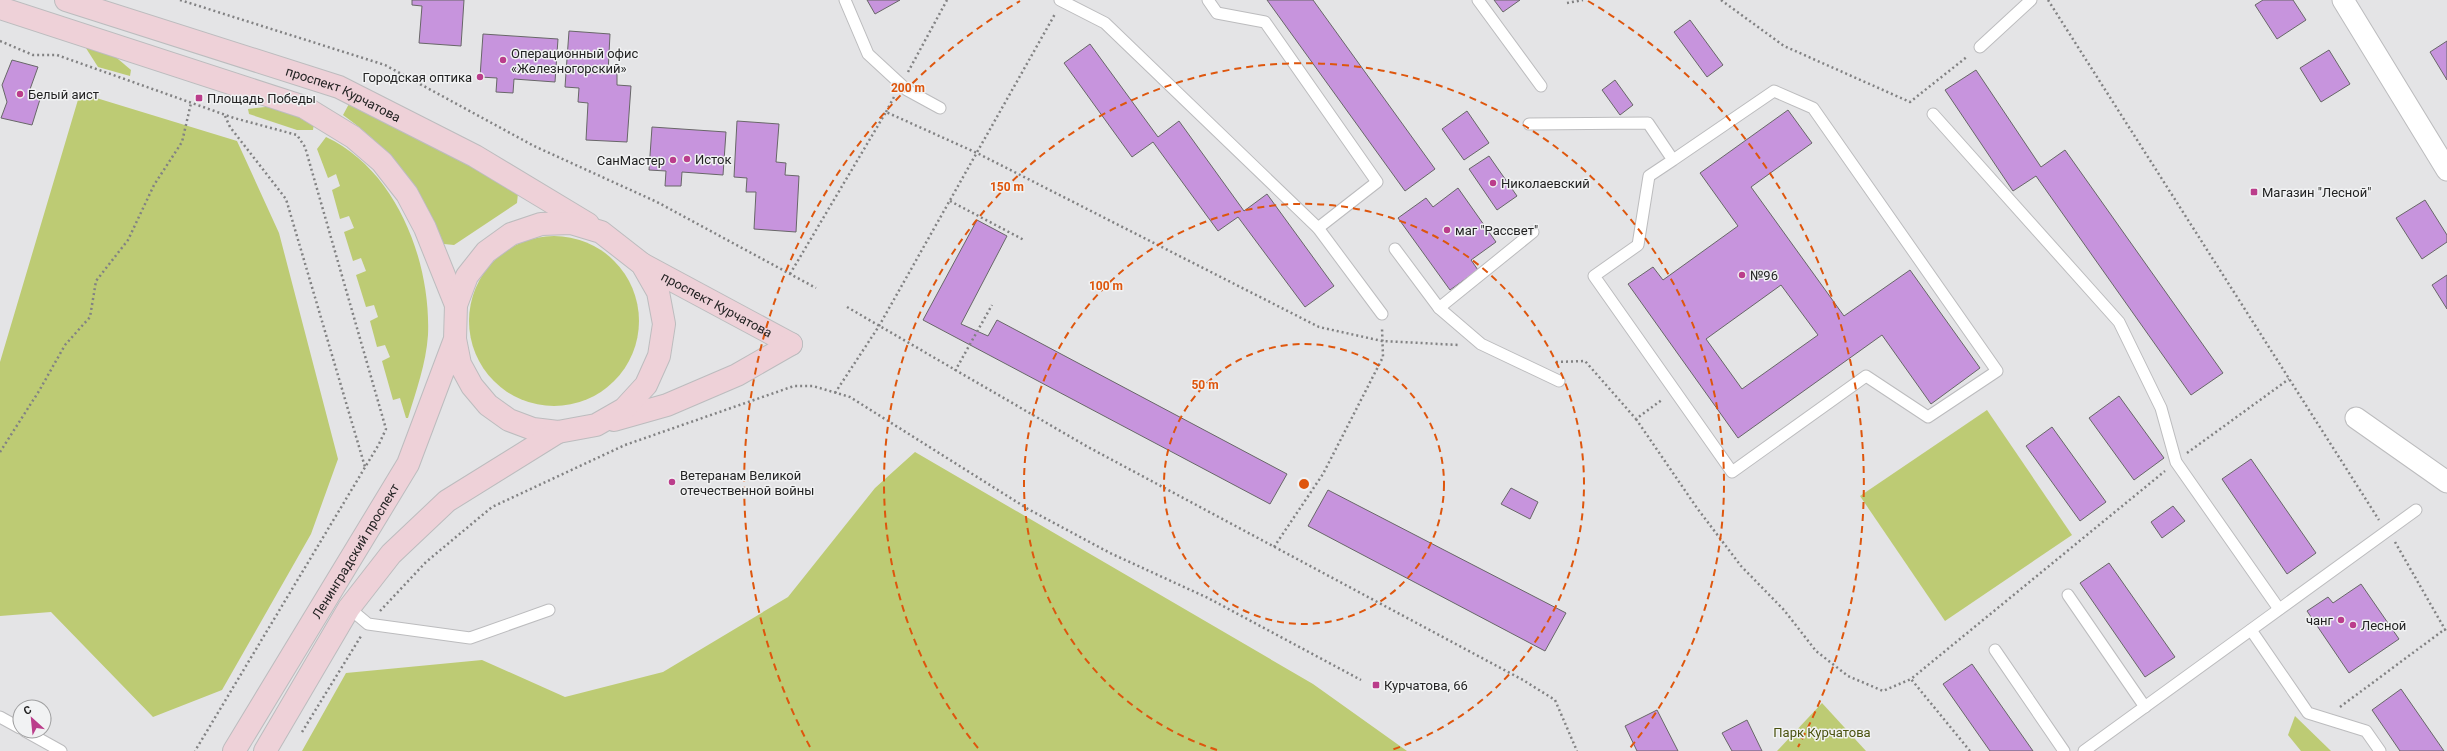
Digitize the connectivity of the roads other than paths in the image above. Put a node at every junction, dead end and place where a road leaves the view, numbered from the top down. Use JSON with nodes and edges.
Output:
{"nodes":[{"id":1,"x":66,"y":0,"type":"edge"},
{"id":2,"x":845,"y":0,"type":"edge"},
{"id":3,"x":1208,"y":0,"type":"edge"},
{"id":4,"x":1478,"y":0,"type":"edge"},
{"id":5,"x":2031,"y":0,"type":"edge"},
{"id":6,"x":2343,"y":0,"type":"edge"},
{"id":7,"x":1062,"y":1,"type":"edge"},
{"id":8,"x":1,"y":13,"type":"edge"},
{"id":9,"x":1980,"y":47,"type":"road end"},
{"id":10,"x":1541,"y":86,"type":"dead end"},
{"id":11,"x":940,"y":108,"type":"dead end"},
{"id":12,"x":1932,"y":114,"type":"dead end"},
{"id":13,"x":1529,"y":124,"type":"dead end"},
{"id":14,"x":1673,"y":160,"type":"junction"},
{"id":15,"x":2447,"y":170,"type":"edge"},
{"id":16,"x":1318,"y":228,"type":"junction"},
{"id":17,"x":601,"y":232,"type":"junction"},
{"id":18,"x":1533,"y":232,"type":"dead end"},
{"id":19,"x":1395,"y":249,"type":"dead end"},
{"id":20,"x":642,"y":264,"type":"junction"},
{"id":21,"x":456,"y":305,"type":"junction"},
{"id":22,"x":1439,"y":308,"type":"junction"},
{"id":23,"x":1382,"y":314,"type":"road end"},
{"id":24,"x":455,"y":339,"type":"junction"},
{"id":25,"x":1559,"y":381,"type":"dead end"},
{"id":26,"x":2356,"y":418,"type":"dead end"},
{"id":27,"x":596,"y":425,"type":"junction"},
{"id":28,"x":558,"y":432,"type":"junction"},
{"id":29,"x":2447,"y":482,"type":"edge"},
{"id":30,"x":2416,"y":510,"type":"dead end"},
{"id":31,"x":2068,"y":594,"type":"dead end"},
{"id":32,"x":348,"y":608,"type":"junction"},
{"id":33,"x":2280,"y":609,"type":"junction"},
{"id":34,"x":549,"y":610,"type":"dead end"},
{"id":35,"x":2251,"y":630,"type":"junction"},
{"id":36,"x":1996,"y":650,"type":"dead end"},
{"id":37,"x":2145,"y":707,"type":"junction"},
{"id":38,"x":0,"y":716,"type":"edge"},
{"id":39,"x":12,"y":723,"type":"edge"},
{"id":40,"x":39,"y":739,"type":"edge"},
{"id":41,"x":61,"y":751,"type":"edge"},
{"id":42,"x":234,"y":751,"type":"edge"},
{"id":43,"x":265,"y":751,"type":"edge"},
{"id":44,"x":2064,"y":751,"type":"edge"},
{"id":45,"x":2084,"y":751,"type":"edge"},
{"id":46,"x":2380,"y":751,"type":"edge"}],
"edges":[{"from":1,"to":17,"type":"main road","name":"проспект Курчатова"},
{"from":2,"to":11,"type":"lane"},
{"from":3,"to":16,"type":"lane"},
{"from":4,"to":10,"type":"lane"},
{"from":5,"to":9,"type":"lane"},
{"from":6,"to":15,"type":"street"},
{"from":7,"to":16,"type":"lane"},
{"from":8,"to":21,"type":"main road","name":"проспект Курчатова"},
{"from":12,"to":33,"type":"lane"},
{"from":13,"to":14,"type":"lane"},
{"from":14,"to":14,"type":"lane"},
{"from":16,"to":23,"type":"lane"},
{"from":17,"to":20,"type":"main road"},
{"from":17,"to":21,"type":"main road"},
{"from":18,"to":22,"type":"lane"},
{"from":19,"to":22,"type":"lane"},
{"from":20,"to":27,"type":"main road"},
{"from":20,"to":27,"type":"main road","name":"проспект Курчатова"},
{"from":21,"to":24,"type":"main road"},
{"from":22,"to":25,"type":"lane"},
{"from":24,"to":28,"type":"main road"},
{"from":24,"to":42,"type":"main road","name":"Ленинградский проспект"},
{"from":26,"to":29,"type":"street"},
{"from":27,"to":28,"type":"main road"},
{"from":28,"to":32,"type":"main road","name":"Ленинградский проспект"},
{"from":30,"to":33,"type":"lane"},
{"from":31,"to":37,"type":"lane"},
{"from":32,"to":34,"type":"lane"},
{"from":32,"to":43,"type":"main road","name":"Ленинградский проспект"},
{"from":33,"to":35,"type":"lane"},
{"from":35,"to":37,"type":"lane"},
{"from":35,"to":46,"type":"lane"},
{"from":36,"to":44,"type":"lane"},
{"from":37,"to":45,"type":"lane"},
{"from":38,"to":39,"type":"lane"},
{"from":40,"to":41,"type":"lane"}]}
